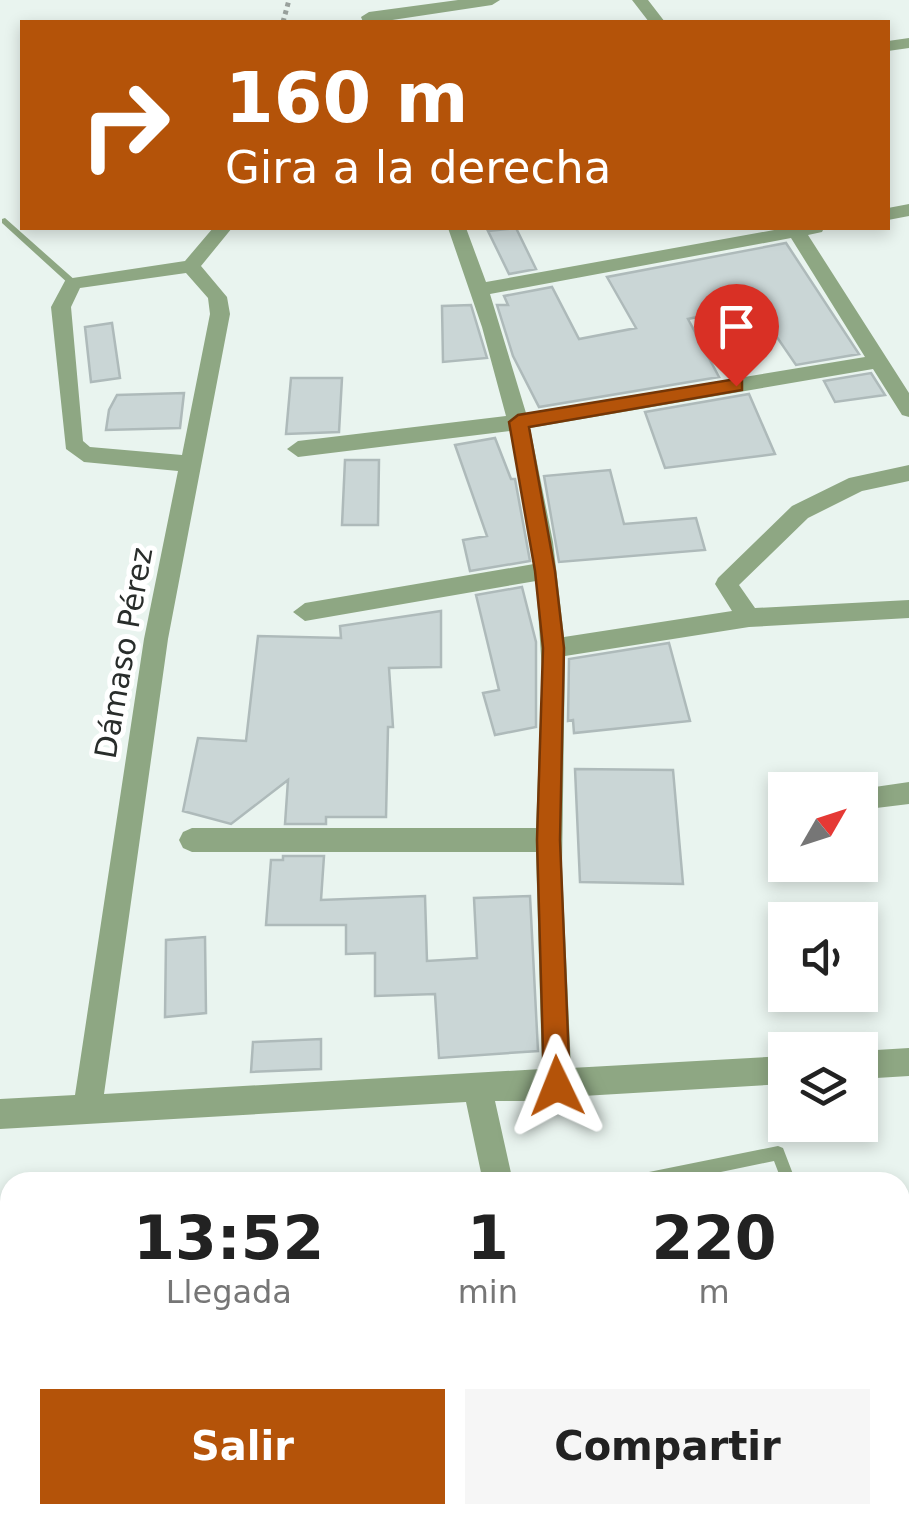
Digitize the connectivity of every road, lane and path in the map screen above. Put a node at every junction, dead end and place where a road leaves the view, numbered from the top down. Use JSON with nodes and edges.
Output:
{"nodes":[{"id":1,"x":492,"y":0,"type":"edge"},
{"id":2,"x":640,"y":0,"type":"edge"},
{"id":3,"x":370,"y":20,"type":"edge"},
{"id":4,"x":655,"y":20,"type":"edge"},
{"id":5,"x":5,"y":221,"type":"dead end"},
{"id":6,"x":221,"y":230,"type":"edge"},
{"id":7,"x":457,"y":230,"type":"edge"},
{"id":8,"x":797,"y":230,"type":"edge"},
{"id":9,"x":803,"y":230,"type":"edge"},
{"id":10,"x":190,"y":266,"type":"junction"},
{"id":11,"x":72,"y":283,"type":"junction"},
{"id":12,"x":481,"y":289,"type":"junction"},
{"id":13,"x":880,"y":361,"type":"junction"},
{"id":14,"x":909,"y":410,"type":"edge"},
{"id":15,"x":518,"y":422,"type":"junction"},
{"id":16,"x":298,"y":449,"type":"dead end"},
{"id":17,"x":190,"y":464,"type":"junction"},
{"id":18,"x":909,"y":474,"type":"edge"},
{"id":19,"x":545,"y":571,"type":"junction"},
{"id":20,"x":909,"y":609,"type":"edge"},
{"id":21,"x":304,"y":612,"type":"dead end"},
{"id":22,"x":749,"y":618,"type":"junction"},
{"id":23,"x":553,"y":648,"type":"junction"},
{"id":24,"x":909,"y":792,"type":"edge"},
{"id":25,"x":878,"y":796,"type":"edge"},
{"id":26,"x":192,"y":840,"type":"dead end"},
{"id":27,"x":548,"y":840,"type":"junction"},
{"id":28,"x":909,"y":1062,"type":"edge"},
{"id":29,"x":878,"y":1064,"type":"edge"},
{"id":30,"x":768,"y":1071,"type":"edge"},
{"id":31,"x":557,"y":1086,"type":"junction"},
{"id":32,"x":478,"y":1090,"type":"junction"},
{"id":33,"x":87,"y":1112,"type":"junction"},
{"id":34,"x":0,"y":1114,"type":"edge"},
{"id":35,"x":496,"y":1172,"type":"edge"},
{"id":36,"x":687,"y":1172,"type":"edge"},
{"id":37,"x":785,"y":1172,"type":"edge"}],
"edges":[{"from":1,"to":3,"type":"street"},
{"from":2,"to":4,"type":"street"},
{"from":5,"to":11,"type":"lane"},
{"from":6,"to":10,"type":"street"},
{"from":7,"to":12,"type":"street"},
{"from":8,"to":12,"type":"street"},
{"from":9,"to":13,"type":"street"},
{"from":10,"to":11,"type":"street"},
{"from":10,"to":17,"type":"street","name":"Dámaso Pérez"},
{"from":11,"to":17,"type":"street"},
{"from":12,"to":15,"type":"street"},
{"from":13,"to":14,"type":"street"},
{"from":13,"to":15,"type":"street"},
{"from":15,"to":16,"type":"street"},
{"from":15,"to":19,"type":"street"},
{"from":17,"to":33,"type":"street","name":"Dámaso Pérez"},
{"from":18,"to":22,"type":"street"},
{"from":19,"to":21,"type":"street"},
{"from":19,"to":23,"type":"street"},
{"from":20,"to":22,"type":"street"},
{"from":22,"to":23,"type":"street"},
{"from":23,"to":27,"type":"street"},
{"from":24,"to":25,"type":"street"},
{"from":26,"to":27,"type":"street"},
{"from":27,"to":31,"type":"street"},
{"from":28,"to":29,"type":"street"},
{"from":30,"to":31,"type":"street"},
{"from":31,"to":32,"type":"street"},
{"from":32,"to":33,"type":"street"},
{"from":32,"to":35,"type":"street"},
{"from":33,"to":34,"type":"street"},
{"from":36,"to":37,"type":"lane"}]}
